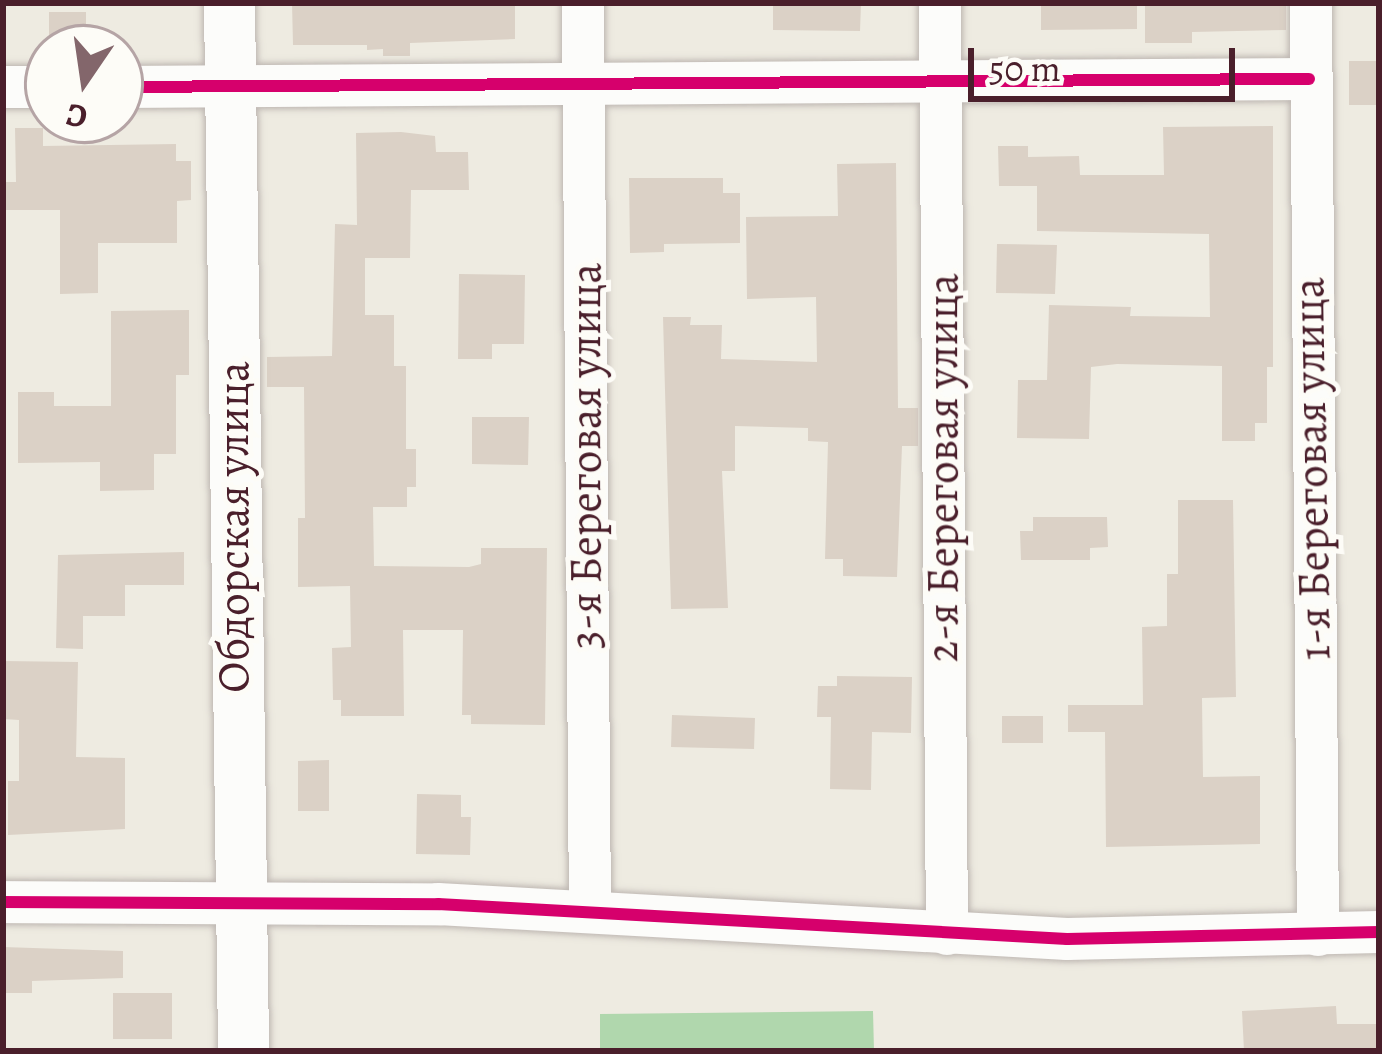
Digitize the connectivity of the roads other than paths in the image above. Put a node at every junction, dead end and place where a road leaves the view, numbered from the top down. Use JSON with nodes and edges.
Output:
{"nodes":[{"id":1,"x":229,"y":3,"type":"edge"},
{"id":2,"x":583,"y":3,"type":"edge"},
{"id":3,"x":940,"y":3,"type":"edge"},
{"id":4,"x":1311,"y":3,"type":"edge"},
{"id":5,"x":1309,"y":79,"type":"junction"},
{"id":6,"x":940,"y":82,"type":"junction"},
{"id":7,"x":144,"y":86,"type":"edge"},
{"id":8,"x":230,"y":86,"type":"junction"},
{"id":9,"x":584,"y":86,"type":"junction"},
{"id":10,"x":237,"y":899,"type":"junction"},
{"id":11,"x":3,"y":902,"type":"edge"},
{"id":12,"x":590,"y":909,"type":"junction"},
{"id":13,"x":1379,"y":932,"type":"edge"},
{"id":14,"x":947,"y":934,"type":"junction"},
{"id":15,"x":1318,"y":934,"type":"junction"},
{"id":16,"x":243,"y":1051,"type":"edge"}],
"edges":[{"from":1,"to":8,"type":"street","name":"Обдорская улица"},
{"from":2,"to":9,"type":"street","name":"3-я Береговая улица"},
{"from":3,"to":6,"type":"street","name":"2-я Береговая улица"},
{"from":4,"to":5,"type":"street","name":"1-я Береговая улица"},
{"from":5,"to":6,"type":"street"},
{"from":5,"to":15,"type":"street","name":"1-я Береговая улица"},
{"from":6,"to":9,"type":"street"},
{"from":6,"to":14,"type":"street","name":"2-я Береговая улица"},
{"from":7,"to":8,"type":"street"},
{"from":8,"to":9,"type":"street"},
{"from":8,"to":10,"type":"street","name":"Обдорская улица"},
{"from":9,"to":12,"type":"street","name":"3-я Береговая улица"},
{"from":10,"to":11,"type":"street"},
{"from":10,"to":12,"type":"street"},
{"from":10,"to":16,"type":"street","name":"Обдорская улица"},
{"from":12,"to":14,"type":"street"},
{"from":13,"to":15,"type":"street"},
{"from":14,"to":15,"type":"street"}]}
